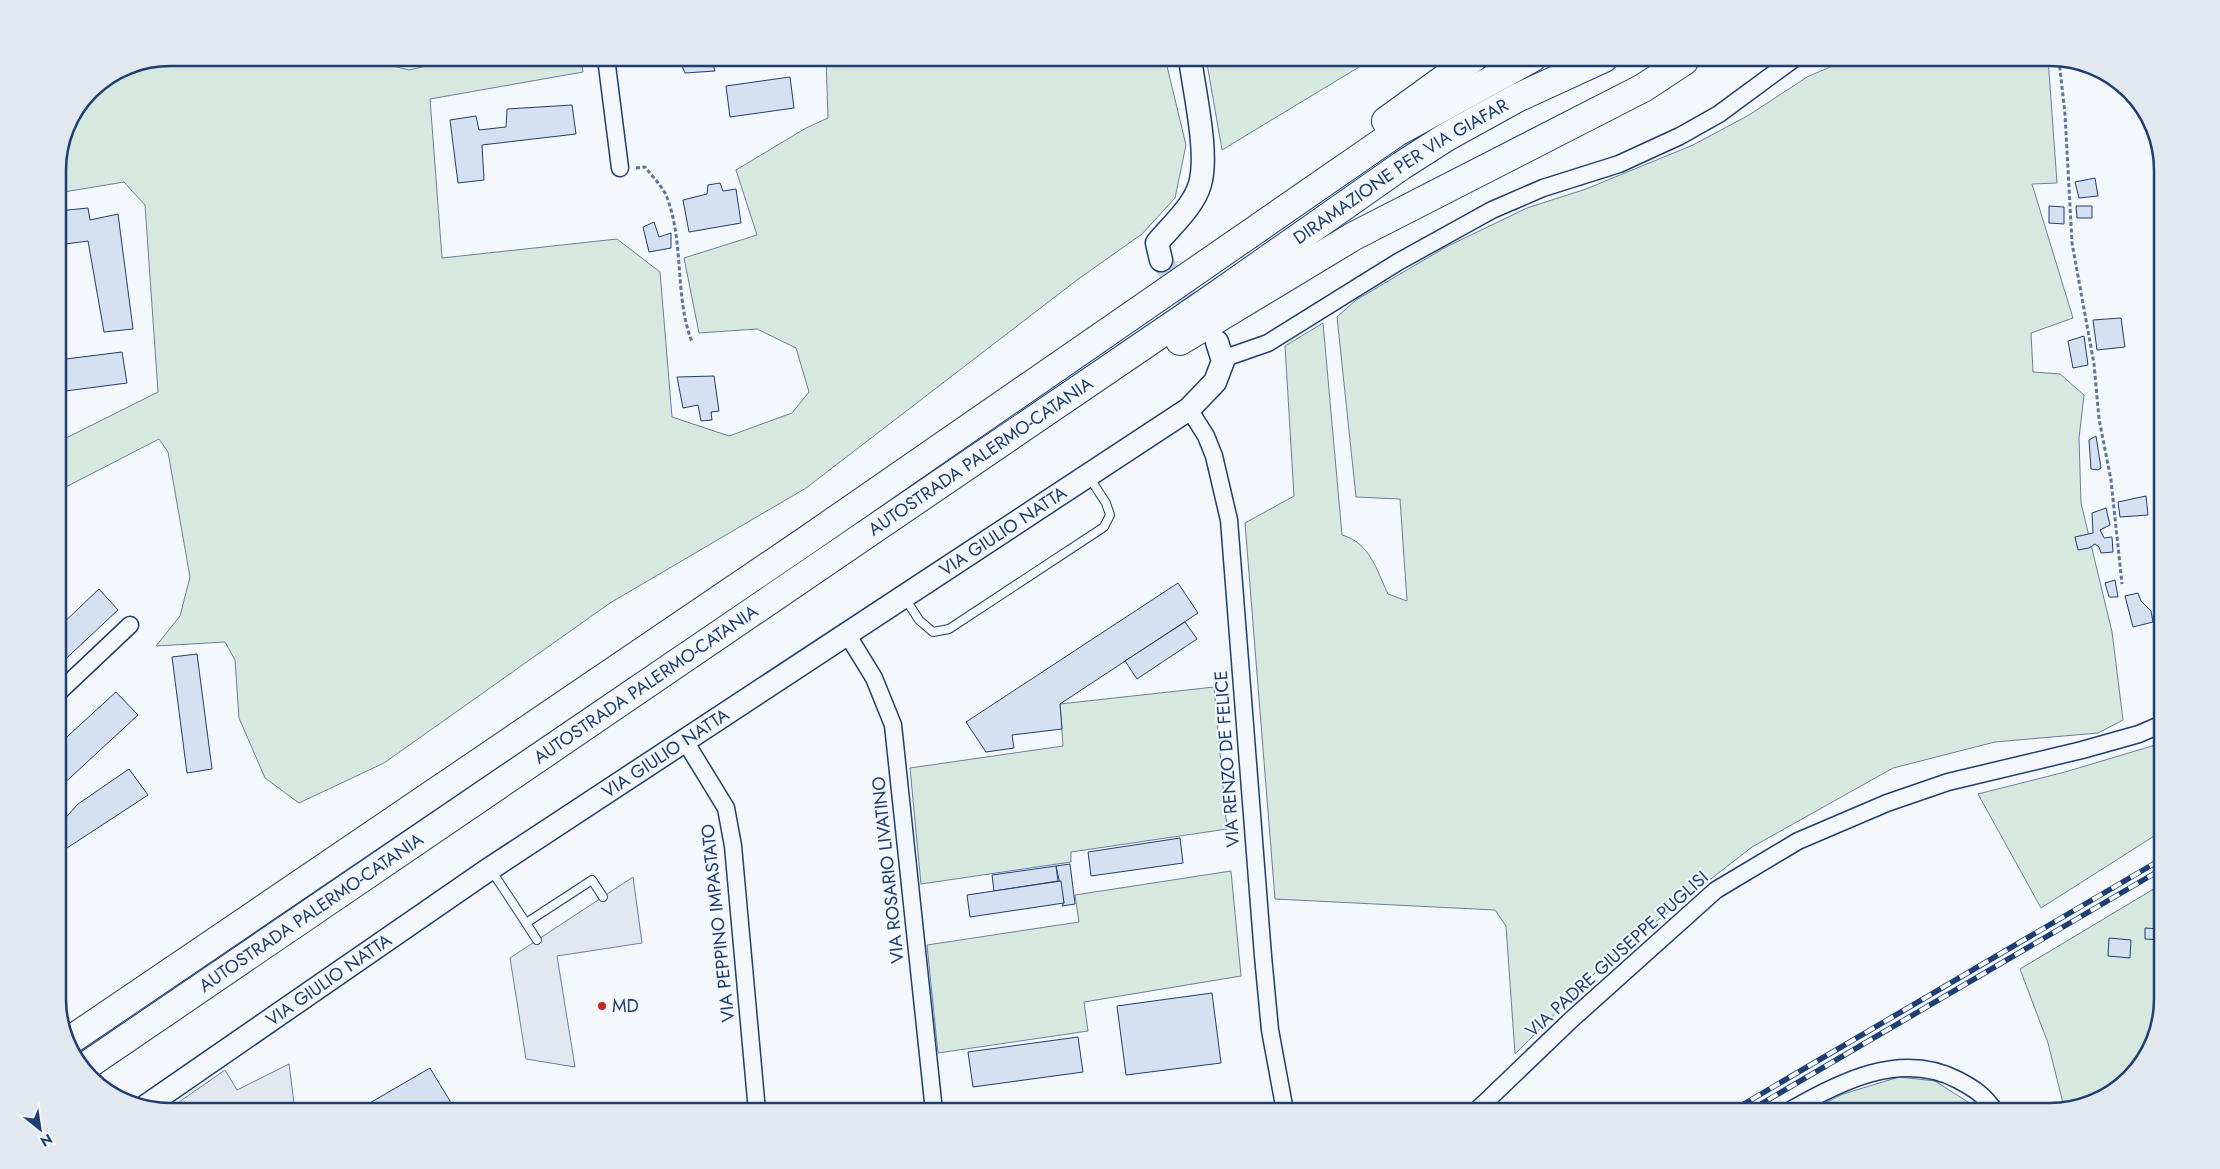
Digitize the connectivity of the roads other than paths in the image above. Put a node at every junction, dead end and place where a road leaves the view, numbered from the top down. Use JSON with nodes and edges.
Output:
{"nodes":[{"id":1,"x":607,"y":66,"type":"edge"},
{"id":2,"x":1191,"y":66,"type":"edge"},
{"id":3,"x":1463,"y":66,"type":"edge"},
{"id":4,"x":1517,"y":66,"type":"edge"},
{"id":5,"x":1587,"y":66,"type":"edge"},
{"id":6,"x":1676,"y":66,"type":"edge"},
{"id":7,"x":1784,"y":66,"type":"edge"},
{"id":8,"x":620,"y":168,"type":"road end"},
{"id":9,"x":1161,"y":260,"type":"tunnel mouth"},
{"id":10,"x":1191,"y":276,"type":"joint"},
{"id":11,"x":1208,"y":302,"type":"joint"},
{"id":12,"x":1220,"y":351,"type":"joint"},
{"id":13,"x":1189,"y":409,"type":"junction"},
{"id":14,"x":974,"y":461,"type":"junction"},
{"id":15,"x":1088,"y":476,"type":"junction"},
{"id":16,"x":807,"y":540,"type":"junction"},
{"id":17,"x":904,"y":597,"type":"junction"},
{"id":18,"x":130,"y":624,"type":"dead end"},
{"id":19,"x":847,"y":634,"type":"junction"},
{"id":20,"x":66,"y":685,"type":"edge"},
{"id":21,"x":2154,"y":727,"type":"edge"},
{"id":22,"x":685,"y":741,"type":"junction"},
{"id":23,"x":490,"y":868,"type":"junction"},
{"id":24,"x":603,"y":897,"type":"dead end"},
{"id":25,"x":526,"y":923,"type":"junction"},
{"id":26,"x":538,"y":940,"type":"dead end"},
{"id":27,"x":74,"y":1038,"type":"edge"},
{"id":28,"x":89,"y":1064,"type":"edge"},
{"id":29,"x":153,"y":1101,"type":"edge"},
{"id":30,"x":756,"y":1103,"type":"edge"},
{"id":31,"x":933,"y":1103,"type":"edge"},
{"id":32,"x":1283,"y":1103,"type":"edge"},
{"id":33,"x":1485,"y":1103,"type":"edge"},
{"id":34,"x":1804,"y":1103,"type":"edge"},
{"id":35,"x":1988,"y":1103,"type":"edge"}],
"edges":[{"from":1,"to":8,"type":"street"},
{"from":2,"to":9,"type":"street"},
{"from":3,"to":16,"type":"highway"},
{"from":4,"to":10,"type":"highway","name":"DIRAMAZIONE PER VIA GIAFAR"},
{"from":5,"to":11,"type":"highway","name":"DIRAMAZIONE PER VIA GIAFAR"},
{"from":6,"to":14,"type":"highway"},
{"from":7,"to":12,"type":"street"},
{"from":10,"to":16,"type":"highway","name":"AUTOSTRADA PALERMO-CATANIA"},
{"from":11,"to":14,"type":"highway","name":"AUTOSTRADA PALERMO-CATANIA"},
{"from":12,"to":13,"type":"street","name":"VIA GIULIO NATTA"},
{"from":13,"to":15,"type":"street","name":"VIA GIULIO NATTA"},
{"from":13,"to":32,"type":"street","name":"VIA RENZO DE FELICE"},
{"from":14,"to":28,"type":"highway","name":"AUTOSTRADA PALERMO-CATANIA"},
{"from":15,"to":17,"type":"street","name":"VIA GIULIO NATTA"},
{"from":15,"to":17,"type":"lane"},
{"from":16,"to":27,"type":"highway","name":"AUTOSTRADA PALERMO-CATANIA"},
{"from":17,"to":19,"type":"street","name":"VIA GIULIO NATTA"},
{"from":18,"to":20,"type":"street"},
{"from":19,"to":22,"type":"street","name":"VIA GIULIO NATTA"},
{"from":19,"to":31,"type":"street","name":"VIA ROSARIO LIVATINO"},
{"from":21,"to":33,"type":"street","name":"VIA PADRE GIUSEPPE PUGLISI"},
{"from":22,"to":23,"type":"street","name":"VIA GIULIO NATTA"},
{"from":22,"to":30,"type":"street","name":"VIA PEPPINO IMPASTATO"},
{"from":23,"to":25,"type":"lane"},
{"from":23,"to":29,"type":"street","name":"VIA GIULIO NATTA"},
{"from":24,"to":25,"type":"lane"},
{"from":25,"to":26,"type":"lane"},
{"from":34,"to":35,"type":"street"}]}
